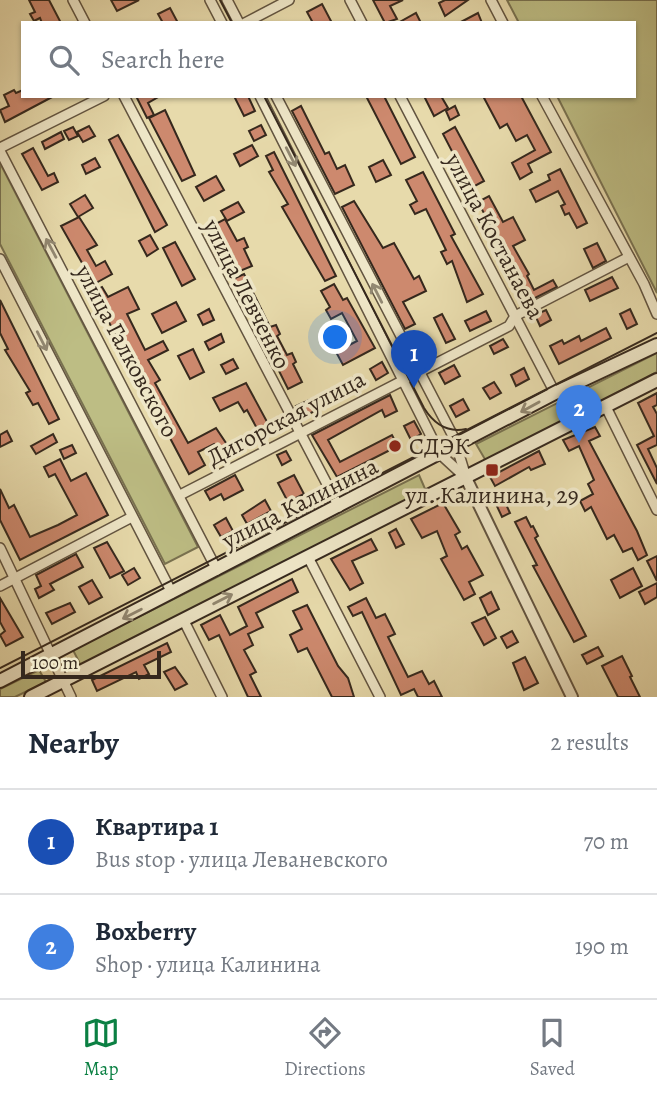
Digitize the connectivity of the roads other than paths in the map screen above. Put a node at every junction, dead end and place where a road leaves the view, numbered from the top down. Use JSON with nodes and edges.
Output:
{"nodes":[{"id":1,"x":73,"y":0,"type":"edge"},
{"id":2,"x":210,"y":0,"type":"edge"},
{"id":3,"x":227,"y":0,"type":"edge"},
{"id":4,"x":289,"y":0,"type":"edge"},
{"id":5,"x":350,"y":0,"type":"edge"},
{"id":6,"x":491,"y":0,"type":"edge"},
{"id":7,"x":84,"y":21,"type":"edge"},
{"id":8,"x":221,"y":21,"type":"edge"},
{"id":9,"x":238,"y":21,"type":"edge"},
{"id":10,"x":249,"y":21,"type":"edge"},
{"id":11,"x":361,"y":21,"type":"edge"},
{"id":12,"x":502,"y":21,"type":"edge"},
{"id":13,"x":100,"y":98,"type":"edge"},
{"id":14,"x":125,"y":98,"type":"edge"},
{"id":15,"x":261,"y":98,"type":"edge"},
{"id":16,"x":277,"y":98,"type":"edge"},
{"id":17,"x":401,"y":98,"type":"edge"},
{"id":18,"x":543,"y":98,"type":"edge"},
{"id":19,"x":0,"y":149,"type":"edge"},
{"id":20,"x":629,"y":257,"type":"junction"},
{"id":21,"x":0,"y":259,"type":"edge"},
{"id":22,"x":657,"y":314,"type":"edge"},
{"id":23,"x":515,"y":316,"type":"junction"},
{"id":24,"x":657,"y":345,"type":"edge"},
{"id":25,"x":417,"y":372,"type":"junction"},
{"id":26,"x":403,"y":378,"type":"junction"},
{"id":27,"x":657,"y":380,"type":"edge"},
{"id":28,"x":555,"y":393,"type":"junction"},
{"id":29,"x":606,"y":407,"type":"junction"},
{"id":30,"x":299,"y":436,"type":"junction"},
{"id":31,"x":458,"y":446,"type":"junction"},
{"id":32,"x":440,"y":454,"type":"junction"},
{"id":33,"x":466,"y":478,"type":"junction"},
{"id":34,"x":180,"y":495,"type":"junction"},
{"id":35,"x":339,"y":507,"type":"junction"},
{"id":36,"x":657,"y":510,"type":"edge"},
{"id":37,"x":132,"y":517,"type":"junction"},
{"id":38,"x":0,"y":548,"type":"edge"},
{"id":39,"x":308,"y":557,"type":"junction"},
{"id":40,"x":216,"y":570,"type":"junction"},
{"id":41,"x":16,"y":578,"type":"junction"},
{"id":42,"x":0,"y":586,"type":"edge"},
{"id":43,"x":172,"y":593,"type":"junction"},
{"id":44,"x":183,"y":619,"type":"junction"},
{"id":45,"x":50,"y":656,"type":"junction"},
{"id":46,"x":0,"y":681,"type":"edge"},
{"id":47,"x":63,"y":681,"type":"junction"},
{"id":48,"x":31,"y":697,"type":"edge"},
{"id":49,"x":71,"y":697,"type":"edge"},
{"id":50,"x":222,"y":697,"type":"edge"},
{"id":51,"x":380,"y":697,"type":"edge"},
{"id":52,"x":572,"y":697,"type":"edge"}],
"edges":[{"from":1,"to":7,"type":"street"},
{"from":2,"to":8,"type":"street"},
{"from":3,"to":9,"type":"street"},
{"from":4,"to":10,"type":"street"},
{"from":5,"to":11,"type":"street"},
{"from":6,"to":12,"type":"street"},
{"from":13,"to":19,"type":"street"},
{"from":14,"to":30,"type":"street","name":"улица Левченко"},
{"from":15,"to":26,"type":"street","one_way":true},
{"from":25,"to":16,"type":"street","one_way":true},
{"from":17,"to":23,"type":"street","name":"улица Костанаева"},
{"from":18,"to":20,"type":"street"},
{"from":34,"to":19,"type":"street","name":"улица Галковского","one_way":true},
{"from":20,"to":22,"type":"street"},
{"from":20,"to":23,"type":"street","name":"Дигорская улица"},
{"from":21,"to":37,"type":"street","one_way":true},
{"from":23,"to":25,"type":"street","name":"Дигорская улица"},
{"from":23,"to":28,"type":"street","name":"улица Костанаева"},
{"from":24,"to":28,"type":"main road","name":"улица Калинина"},
{"from":25,"to":26,"type":"street","name":"Дигорская улица"},
{"from":25,"to":31,"type":"street"},
{"from":26,"to":30,"type":"street","name":"Дигорская улица"},
{"from":26,"to":32,"type":"street"},
{"from":27,"to":29,"type":"main road","name":"улица Калинина"},
{"from":28,"to":31,"type":"main road","name":"улица Калинина","one_way":true},
{"from":29,"to":33,"type":"main road","name":"улица Калинина"},
{"from":29,"to":36,"type":"street"},
{"from":30,"to":34,"type":"street","name":"Дигорская улица"},
{"from":30,"to":35,"type":"street","name":"улица Левченко"},
{"from":31,"to":32,"type":"main road","name":"улица Калинина"},
{"from":31,"to":33,"type":"street"},
{"from":32,"to":33,"type":"street"},
{"from":32,"to":35,"type":"main road","name":"улица Калинина"},
{"from":33,"to":39,"type":"main road","name":"улица Калинина"},
{"from":33,"to":52,"type":"street"},
{"from":34,"to":40,"type":"street","name":"улица Галковского"},
{"from":35,"to":40,"type":"main road","name":"улица Калинина"},
{"from":37,"to":41,"type":"street"},
{"from":37,"to":43,"type":"street"},
{"from":38,"to":41,"type":"street"},
{"from":44,"to":39,"type":"main road","name":"улица Калинина","one_way":true},
{"from":39,"to":51,"type":"street"},
{"from":40,"to":43,"type":"main road","name":"улица Калинина"},
{"from":41,"to":42,"type":"street"},
{"from":41,"to":45,"type":"street"},
{"from":43,"to":45,"type":"main road","name":"улица Калинина","one_way":true},
{"from":44,"to":47,"type":"main road","name":"улица Калинина"},
{"from":44,"to":50,"type":"street"},
{"from":45,"to":46,"type":"main road","name":"улица Калинина"},
{"from":45,"to":47,"type":"street"},
{"from":47,"to":48,"type":"main road","name":"улица Калинина"},
{"from":47,"to":49,"type":"street"}]}
